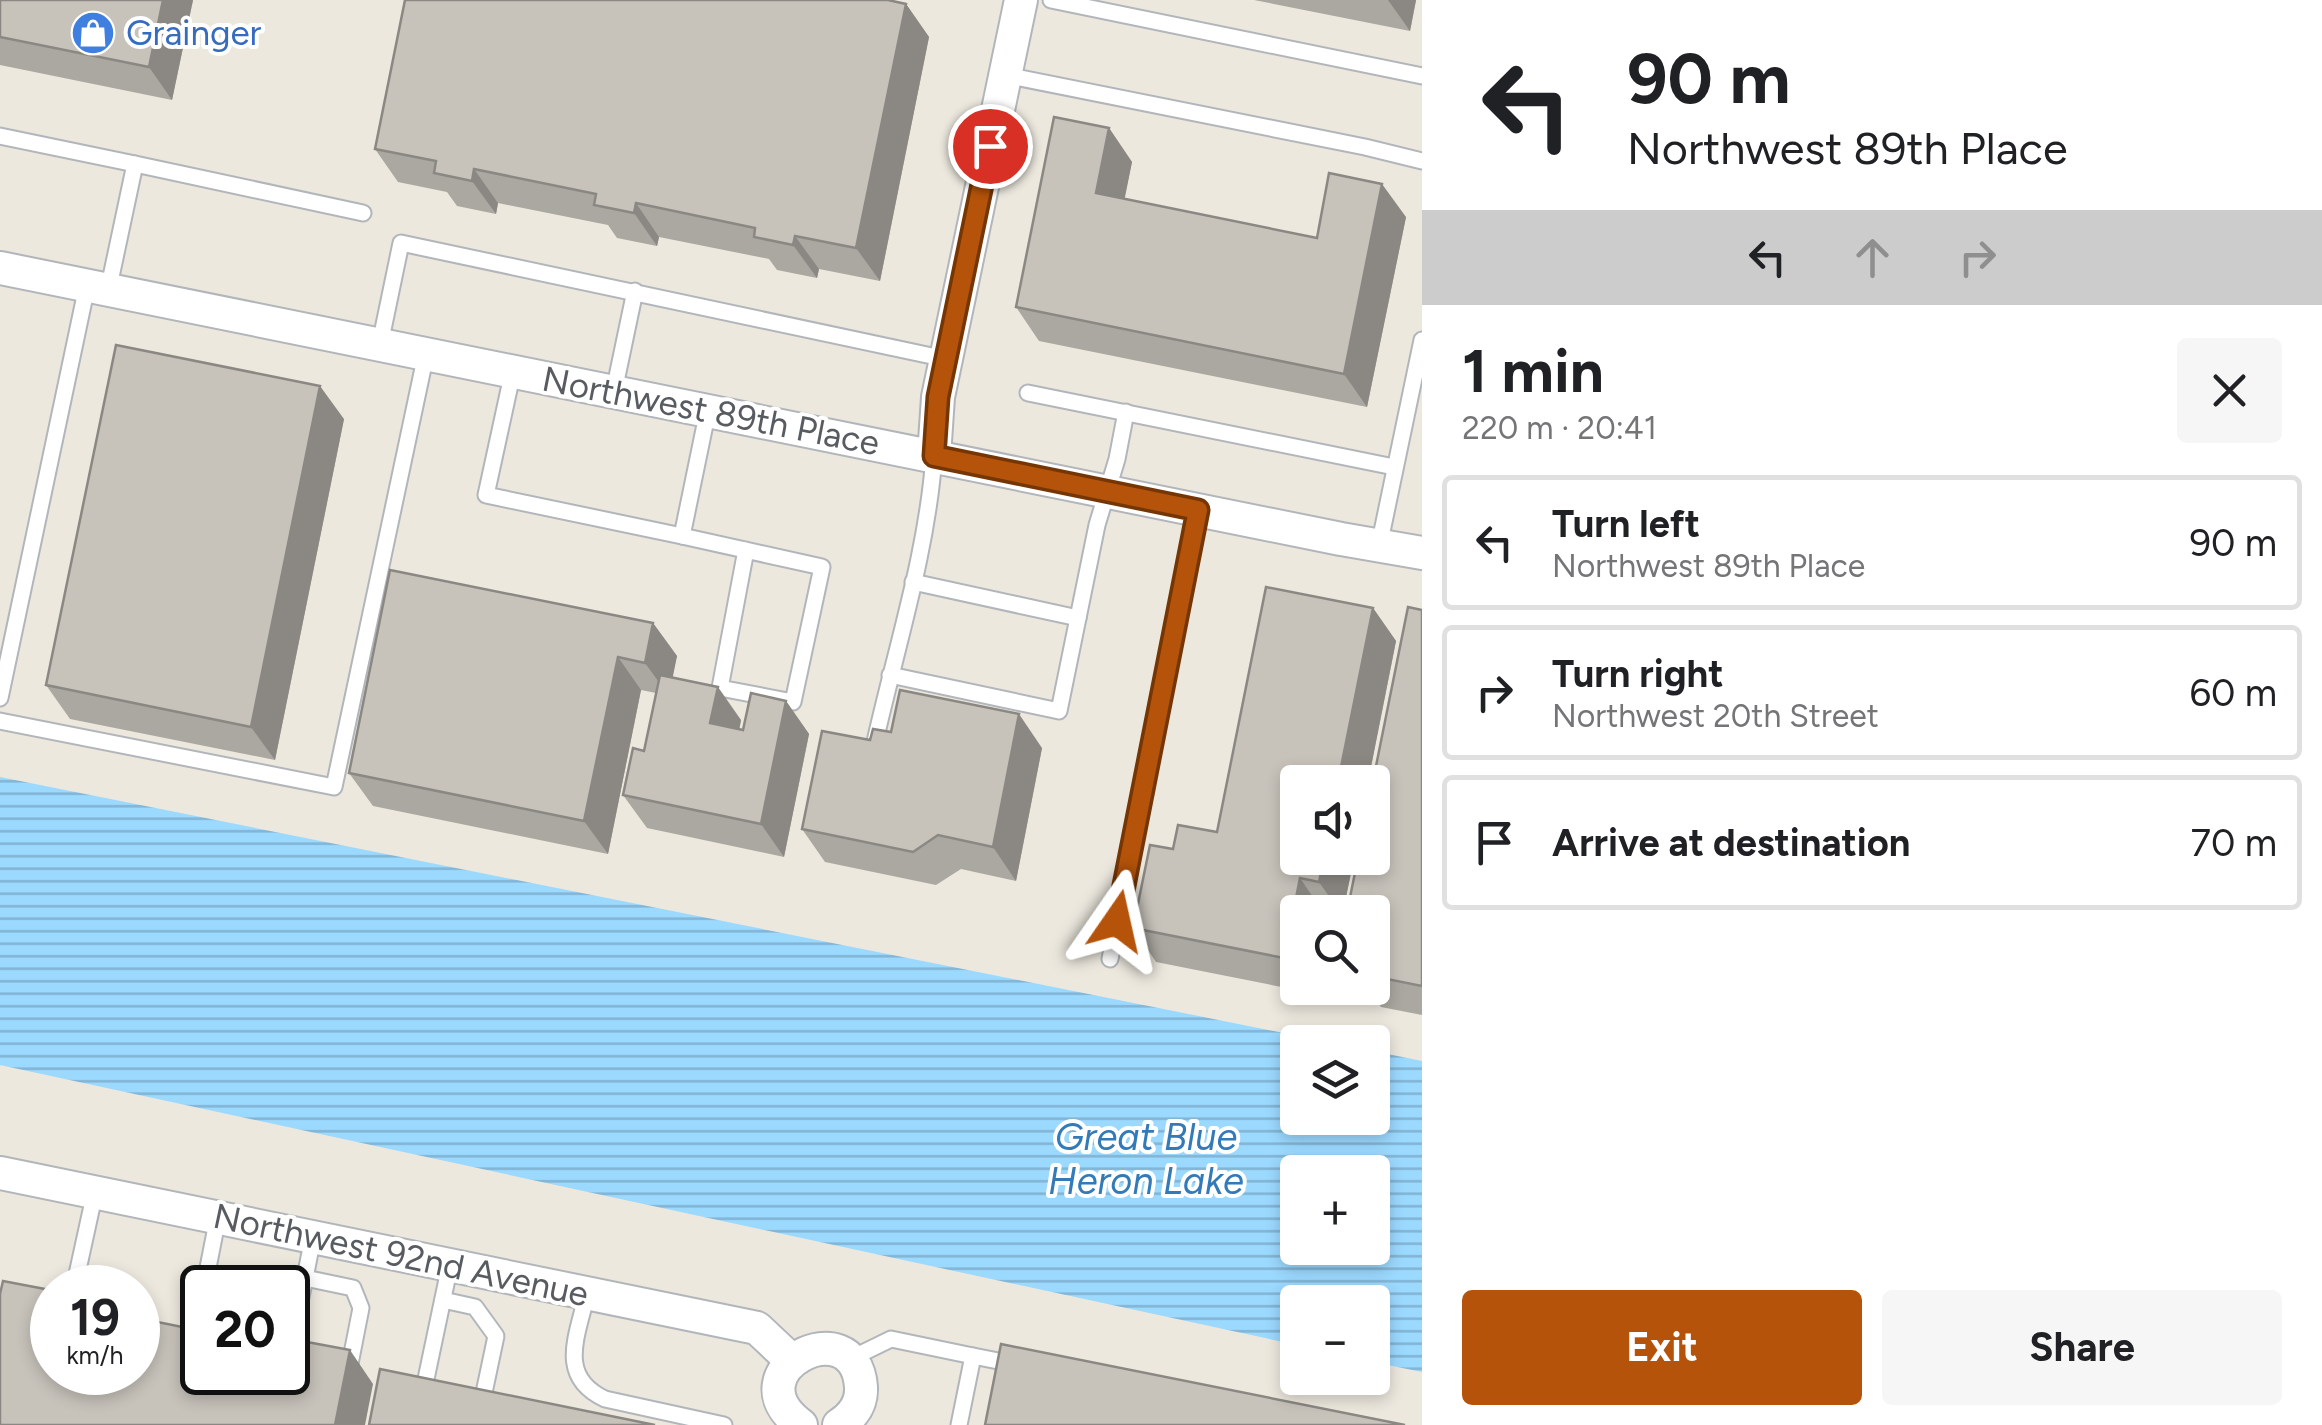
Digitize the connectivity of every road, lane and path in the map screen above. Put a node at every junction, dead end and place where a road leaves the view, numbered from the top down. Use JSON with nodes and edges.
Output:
{"nodes":[{"id":1,"x":1022,"y":0,"type":"edge"},
{"id":2,"x":1051,"y":0,"type":"edge"},
{"id":3,"x":1005,"y":74,"type":"junction"},
{"id":4,"x":1422,"y":76,"type":"edge"},
{"id":5,"x":0,"y":136,"type":"edge"},
{"id":6,"x":1422,"y":161,"type":"edge"},
{"id":7,"x":135,"y":164,"type":"junction"},
{"id":8,"x":363,"y":213,"type":"dead end"},
{"id":9,"x":0,"y":268,"type":"edge"},
{"id":10,"x":98,"y":288,"type":"junction"},
{"id":11,"x":635,"y":292,"type":"junction"},
{"id":12,"x":1422,"y":340,"type":"edge"},
{"id":13,"x":380,"y":344,"type":"junction"},
{"id":14,"x":426,"y":354,"type":"junction"},
{"id":15,"x":947,"y":359,"type":"junction"},
{"id":16,"x":513,"y":371,"type":"junction"},
{"id":17,"x":614,"y":391,"type":"junction"},
{"id":18,"x":1028,"y":393,"type":"dead end"},
{"id":19,"x":708,"y":410,"type":"junction"},
{"id":20,"x":1126,"y":412,"type":"junction"},
{"id":21,"x":934,"y":456,"type":"junction"},
{"id":22,"x":1394,"y":468,"type":"junction"},
{"id":23,"x":1107,"y":491,"type":"junction"},
{"id":24,"x":1198,"y":510,"type":"junction"},
{"id":25,"x":682,"y":536,"type":"junction"},
{"id":26,"x":1378,"y":546,"type":"junction"},
{"id":27,"x":746,"y":550,"type":"junction"},
{"id":28,"x":1422,"y":553,"type":"edge"},
{"id":29,"x":913,"y":582,"type":"junction"},
{"id":30,"x":1078,"y":618,"type":"junction"},
{"id":31,"x":890,"y":675,"type":"junction"},
{"id":32,"x":0,"y":698,"type":"edge"},
{"id":33,"x":0,"y":720,"type":"edge"},
{"id":34,"x":871,"y":759,"type":"edge"},
{"id":35,"x":1110,"y":959,"type":"dead end"},
{"id":36,"x":0,"y":1173,"type":"edge"},
{"id":37,"x":96,"y":1192,"type":"junction"},
{"id":38,"x":218,"y":1218,"type":"junction"},
{"id":39,"x":314,"y":1236,"type":"junction"},
{"id":40,"x":79,"y":1265,"type":"edge"},
{"id":41,"x":208,"y":1265,"type":"edge"},
{"id":42,"x":308,"y":1265,"type":"edge"},
{"id":43,"x":450,"y":1265,"type":"junction"},
{"id":44,"x":310,"y":1279,"type":"edge"},
{"id":45,"x":587,"y":1293,"type":"junction"},
{"id":46,"x":443,"y":1300,"type":"junction"},
{"id":47,"x":973,"y":1356,"type":"junction"},
{"id":48,"x":792,"y":1360,"type":"junction"},
{"id":49,"x":850,"y":1360,"type":"junction"},
{"id":50,"x":1031,"y":1367,"type":"edge"},
{"id":51,"x":350,"y":1368,"type":"edge"},
{"id":52,"x":422,"y":1398,"type":"edge"},
{"id":53,"x":480,"y":1413,"type":"edge"},
{"id":54,"x":724,"y":1425,"type":"edge"},
{"id":55,"x":802,"y":1425,"type":"edge"},
{"id":56,"x":840,"y":1425,"type":"edge"},
{"id":57,"x":959,"y":1425,"type":"edge"}],
"edges":[{"from":1,"to":3,"type":"street"},
{"from":2,"to":4,"type":"lane"},
{"from":3,"to":6,"type":"lane"},
{"from":3,"to":15,"type":"street"},
{"from":5,"to":7,"type":"lane"},
{"from":7,"to":8,"type":"lane"},
{"from":7,"to":10,"type":"lane"},
{"from":9,"to":10,"type":"street","name":"Northwest 89th Place"},
{"from":10,"to":13,"type":"street","name":"Northwest 89th Place"},
{"from":10,"to":32,"type":"lane"},
{"from":11,"to":13,"type":"lane"},
{"from":11,"to":15,"type":"lane"},
{"from":11,"to":17,"type":"lane"},
{"from":12,"to":22,"type":"lane"},
{"from":13,"to":14,"type":"street","name":"Northwest 89th Place"},
{"from":14,"to":16,"type":"street","name":"Northwest 89th Place"},
{"from":14,"to":33,"type":"lane"},
{"from":15,"to":21,"type":"street"},
{"from":16,"to":17,"type":"street","name":"Northwest 89th Place"},
{"from":16,"to":25,"type":"lane"},
{"from":17,"to":19,"type":"street","name":"Northwest 89th Place"},
{"from":18,"to":20,"type":"lane"},
{"from":19,"to":21,"type":"street","name":"Northwest 89th Place"},
{"from":19,"to":25,"type":"lane"},
{"from":20,"to":22,"type":"lane"},
{"from":20,"to":23,"type":"lane"},
{"from":21,"to":23,"type":"street","name":"Northwest 89th Place"},
{"from":21,"to":29,"type":"lane"},
{"from":22,"to":26,"type":"lane"},
{"from":23,"to":24,"type":"street","name":"Northwest 89th Place"},
{"from":23,"to":30,"type":"lane"},
{"from":24,"to":26,"type":"street","name":"Northwest 89th Place"},
{"from":24,"to":35,"type":"lane"},
{"from":25,"to":27,"type":"lane"},
{"from":26,"to":28,"type":"street","name":"Northwest 89th Place"},
{"from":27,"to":27,"type":"lane"},
{"from":29,"to":30,"type":"lane"},
{"from":29,"to":31,"type":"lane"},
{"from":30,"to":31,"type":"lane"},
{"from":31,"to":34,"type":"lane"},
{"from":36,"to":37,"type":"street","name":"Northwest 92nd Avenue"},
{"from":37,"to":38,"type":"street","name":"Northwest 92nd Avenue"},
{"from":37,"to":40,"type":"lane"},
{"from":38,"to":39,"type":"street","name":"Northwest 92nd Avenue"},
{"from":38,"to":41,"type":"lane"},
{"from":39,"to":42,"type":"lane"},
{"from":39,"to":43,"type":"street","name":"Northwest 92nd Avenue"},
{"from":43,"to":45,"type":"street","name":"Northwest 92nd Avenue"},
{"from":43,"to":46,"type":"lane"},
{"from":44,"to":51,"type":"lane"},
{"from":45,"to":48,"type":"street","name":"Northwest 92nd Avenue"},
{"from":45,"to":54,"type":"lane"},
{"from":46,"to":52,"type":"lane"},
{"from":46,"to":53,"type":"lane"},
{"from":47,"to":49,"type":"lane"},
{"from":47,"to":50,"type":"lane"},
{"from":47,"to":57,"type":"lane"},
{"from":48,"to":49,"type":"street"},
{"from":48,"to":55,"type":"street"},
{"from":49,"to":56,"type":"street"}]}
